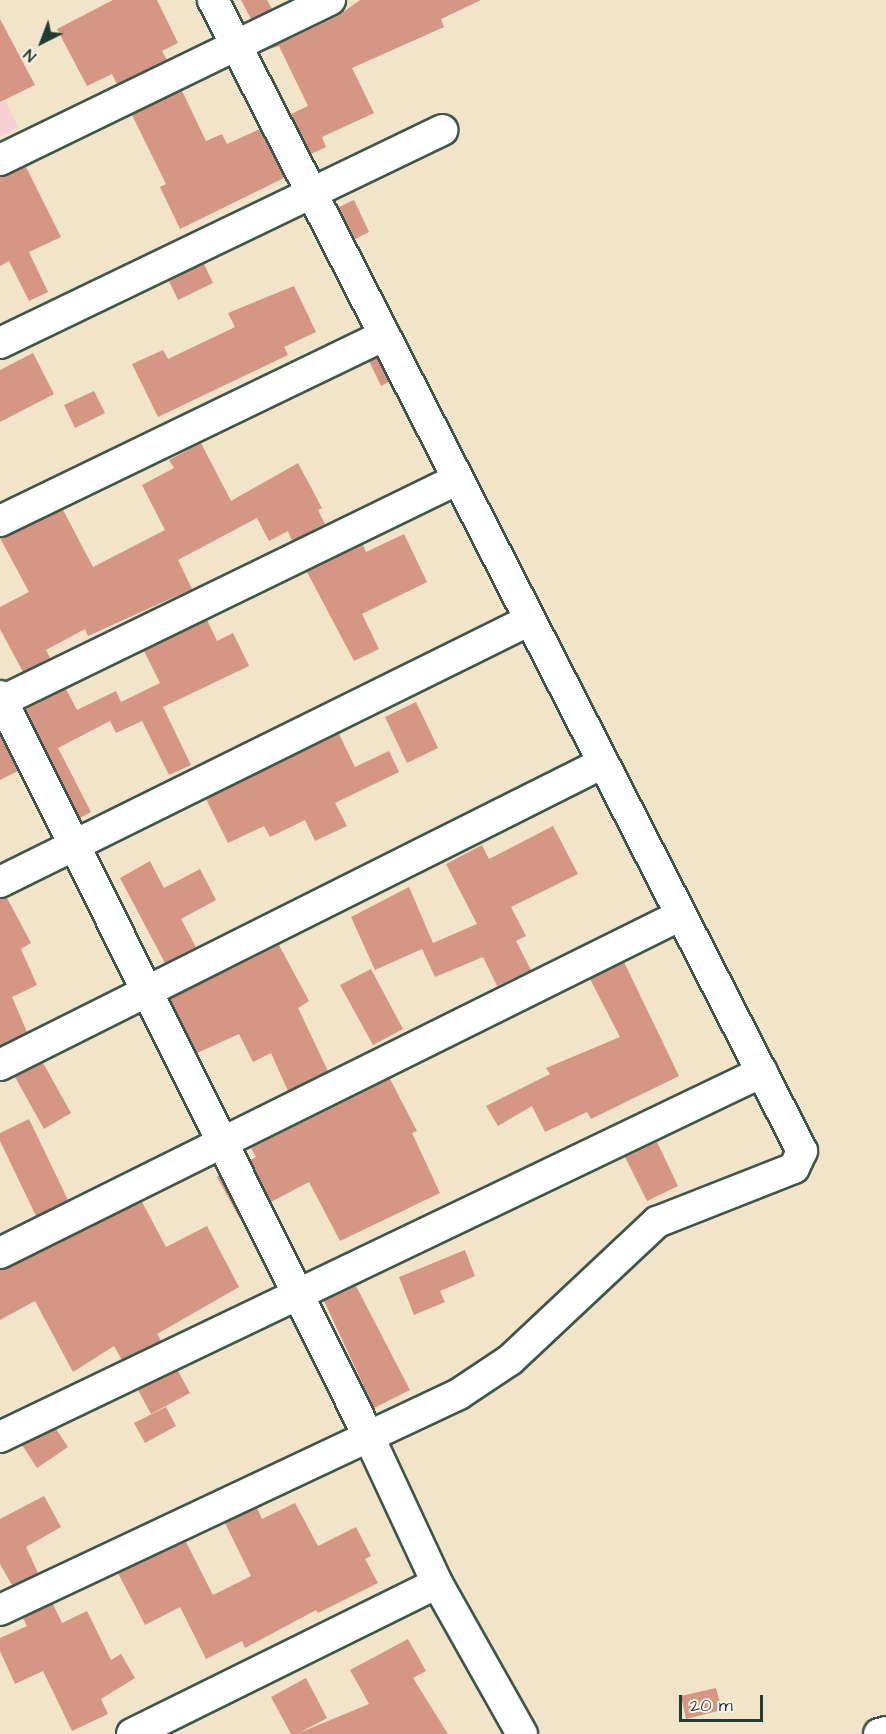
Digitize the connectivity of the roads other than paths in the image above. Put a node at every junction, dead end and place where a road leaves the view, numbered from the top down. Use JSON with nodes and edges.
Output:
{"nodes":[{"id":1,"x":213,"y":0,"type":"edge"},
{"id":2,"x":330,"y":0,"type":"edge"},
{"id":3,"x":442,"y":130,"type":"dead end"},
{"id":4,"x":0,"y":160,"type":"edge"},
{"id":5,"x":384,"y":335,"type":"junction"},
{"id":6,"x":0,"y":343,"type":"edge"},
{"id":7,"x":458,"y":479,"type":"junction"},
{"id":8,"x":0,"y":521,"type":"edge"},
{"id":9,"x":530,"y":620,"type":"junction"},
{"id":10,"x":1,"y":700,"type":"edge"},
{"id":11,"x":603,"y":763,"type":"junction"},
{"id":12,"x":75,"y":845,"type":"junction"},
{"id":13,"x":0,"y":882,"type":"edge"},
{"id":14,"x":681,"y":915,"type":"junction"},
{"id":15,"x":148,"y":991,"type":"junction"},
{"id":16,"x":0,"y":1065,"type":"edge"},
{"id":17,"x":762,"y":1072,"type":"junction"},
{"id":18,"x":222,"y":1143,"type":"junction"},
{"id":19,"x":0,"y":1253,"type":"edge"},
{"id":20,"x":298,"y":1294,"type":"junction"},
{"id":21,"x":0,"y":1437,"type":"edge"},
{"id":22,"x":369,"y":1437,"type":"junction"},
{"id":23,"x":437,"y":1583,"type":"junction"},
{"id":24,"x":0,"y":1610,"type":"edge"},
{"id":25,"x":886,"y":1732,"type":"edge"},
{"id":26,"x":519,"y":1733,"type":"edge"},
{"id":27,"x":132,"y":1734,"type":"edge"},
{"id":28,"x":879,"y":1734,"type":"edge"}],
"edges":[{"from":1,"to":5,"type":"street"},
{"from":2,"to":4,"type":"street"},
{"from":3,"to":6,"type":"street"},
{"from":5,"to":7,"type":"street"},
{"from":5,"to":8,"type":"street"},
{"from":7,"to":9,"type":"street"},
{"from":7,"to":10,"type":"street"},
{"from":9,"to":11,"type":"street"},
{"from":9,"to":12,"type":"street"},
{"from":10,"to":12,"type":"street"},
{"from":11,"to":14,"type":"street"},
{"from":11,"to":15,"type":"street"},
{"from":12,"to":13,"type":"street"},
{"from":12,"to":15,"type":"street"},
{"from":14,"to":17,"type":"street"},
{"from":14,"to":18,"type":"street"},
{"from":15,"to":16,"type":"street"},
{"from":15,"to":18,"type":"street"},
{"from":17,"to":20,"type":"street"},
{"from":17,"to":22,"type":"street"},
{"from":18,"to":19,"type":"street"},
{"from":18,"to":20,"type":"street"},
{"from":20,"to":21,"type":"street"},
{"from":20,"to":22,"type":"street"},
{"from":22,"to":23,"type":"street"},
{"from":22,"to":24,"type":"street"},
{"from":23,"to":26,"type":"street"},
{"from":23,"to":27,"type":"street"},
{"from":25,"to":28,"type":"street"}]}
